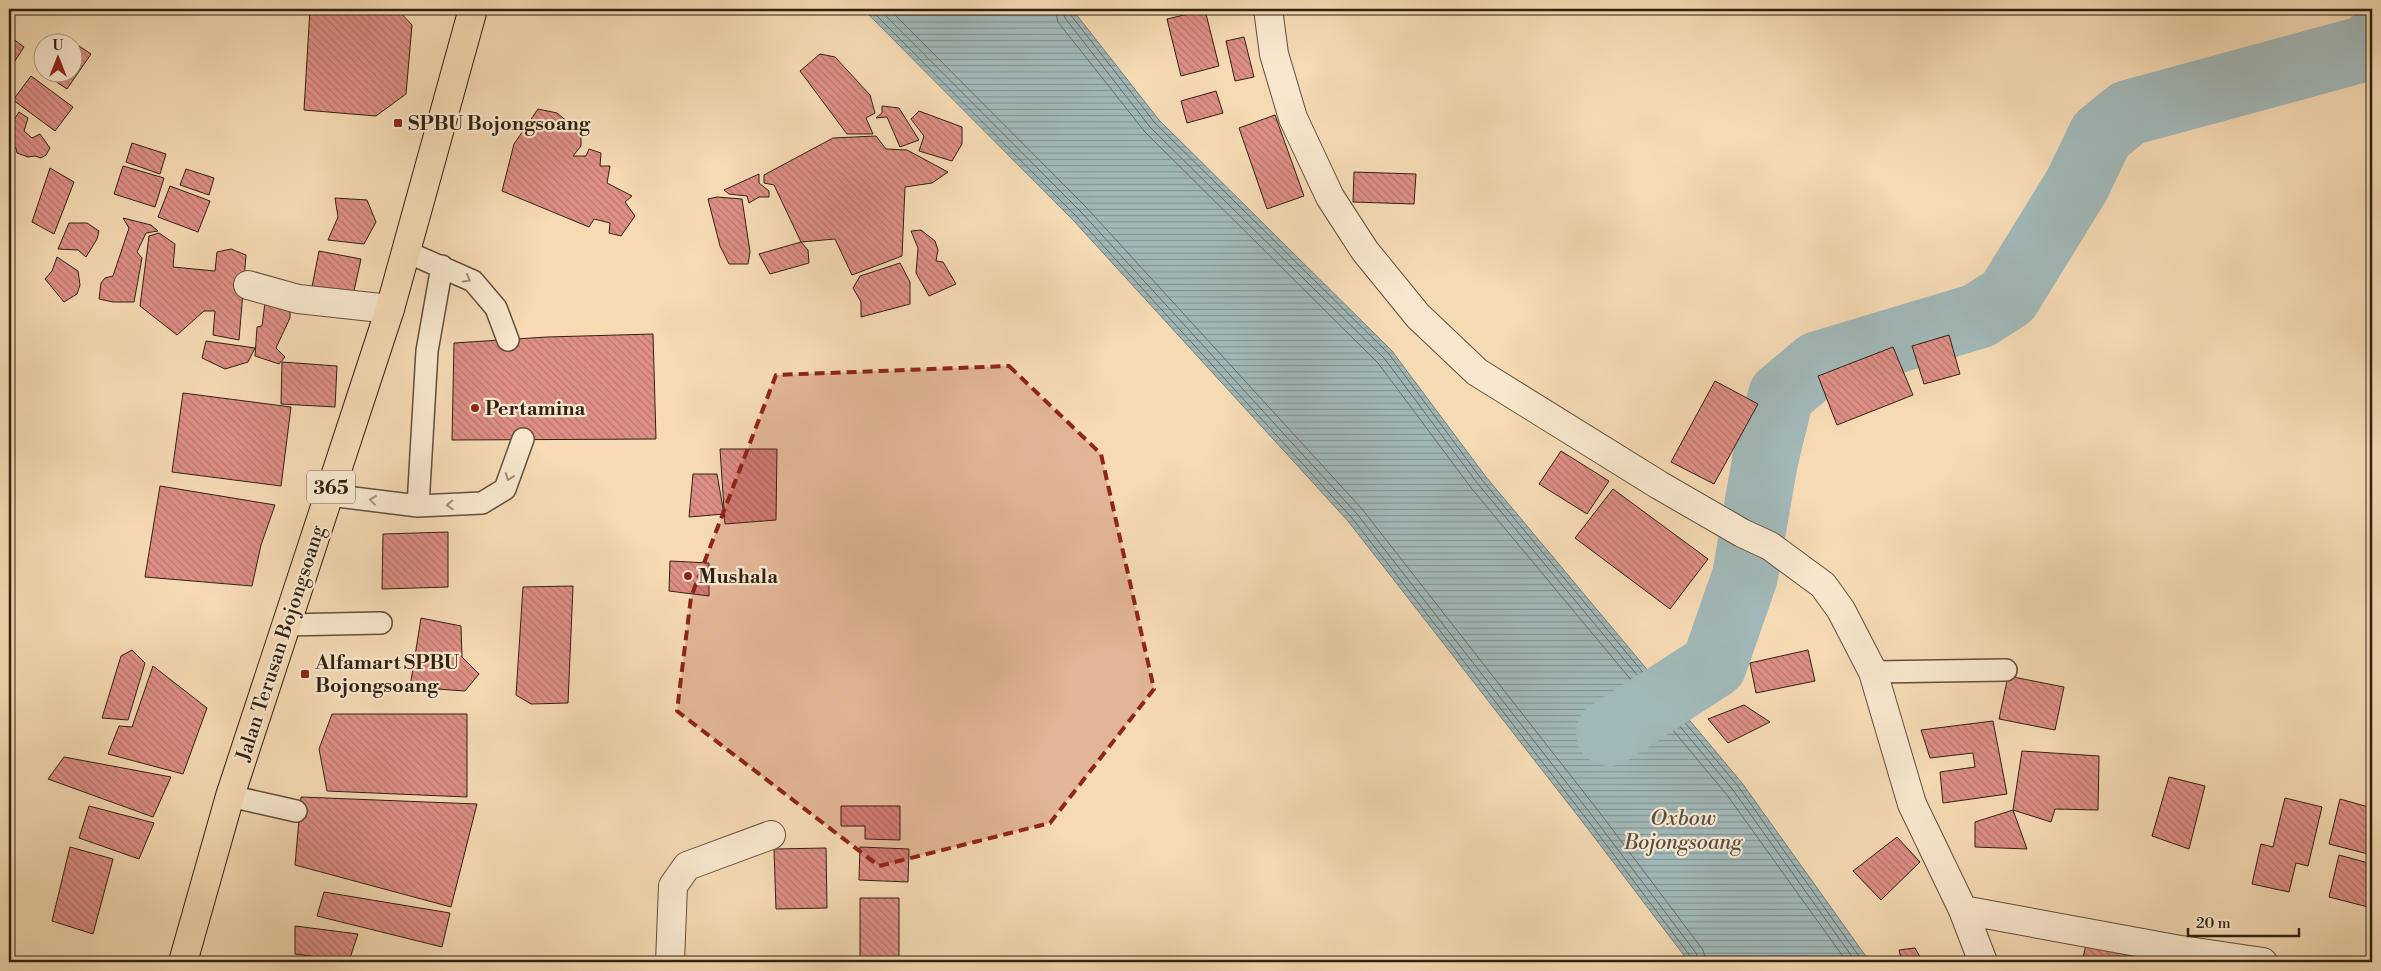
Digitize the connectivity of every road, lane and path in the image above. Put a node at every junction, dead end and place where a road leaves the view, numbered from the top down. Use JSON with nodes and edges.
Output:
{"nodes":[{"id":1,"x":473,"y":9,"type":"edge"},
{"id":2,"x":1268,"y":9,"type":"edge"},
{"id":3,"x":407,"y":252,"type":"junction"},
{"id":4,"x":442,"y":266,"type":"junction"},
{"id":5,"x":248,"y":285,"type":"dead end"},
{"id":6,"x":390,"y":309,"type":"junction"},
{"id":7,"x":508,"y":340,"type":"dead end"},
{"id":8,"x":523,"y":439,"type":"dead end"},
{"id":9,"x":328,"y":495,"type":"junction"},
{"id":10,"x":418,"y":506,"type":"junction"},
{"id":11,"x":381,"y":623,"type":"dead end"},
{"id":12,"x":285,"y":625,"type":"junction"},
{"id":13,"x":2006,"y":670,"type":"dead end"},
{"id":14,"x":1872,"y":672,"type":"junction"},
{"id":15,"x":230,"y":796,"type":"junction"},
{"id":16,"x":296,"y":811,"type":"dead end"},
{"id":17,"x":771,"y":835,"type":"dead end"},
{"id":18,"x":1963,"y":910,"type":"junction"},
{"id":19,"x":183,"y":962,"type":"edge"},
{"id":20,"x":670,"y":962,"type":"edge"},
{"id":21,"x":1983,"y":962,"type":"edge"},
{"id":22,"x":2263,"y":962,"type":"edge"}],
"edges":[{"from":1,"to":3,"type":"main road","name":"Jalan Terusan Bojongsoang","number":"365"},
{"from":2,"to":14,"type":"street"},
{"from":3,"to":4,"type":"lane"},
{"from":3,"to":6,"type":"main road","name":"Jalan Terusan Bojongsoang","number":"365"},
{"from":4,"to":7,"type":"lane","one_way":true},
{"from":4,"to":10,"type":"lane"},
{"from":5,"to":6,"type":"street"},
{"from":6,"to":9,"type":"main road","name":"Jalan Terusan Bojongsoang","number":"365"},
{"from":8,"to":10,"type":"lane","one_way":true},
{"from":10,"to":9,"type":"lane","one_way":true},
{"from":9,"to":12,"type":"main road","name":"Jalan Terusan Bojongsoang","number":"365"},
{"from":11,"to":12,"type":"lane"},
{"from":12,"to":15,"type":"main road","name":"Jalan Terusan Bojongsoang","number":"365"},
{"from":13,"to":14,"type":"lane"},
{"from":14,"to":18,"type":"street"},
{"from":15,"to":16,"type":"lane"},
{"from":15,"to":19,"type":"main road","name":"Jalan Terusan Bojongsoang","number":"365"},
{"from":17,"to":20,"type":"street"},
{"from":18,"to":21,"type":"street"},
{"from":18,"to":22,"type":"street"}]}
